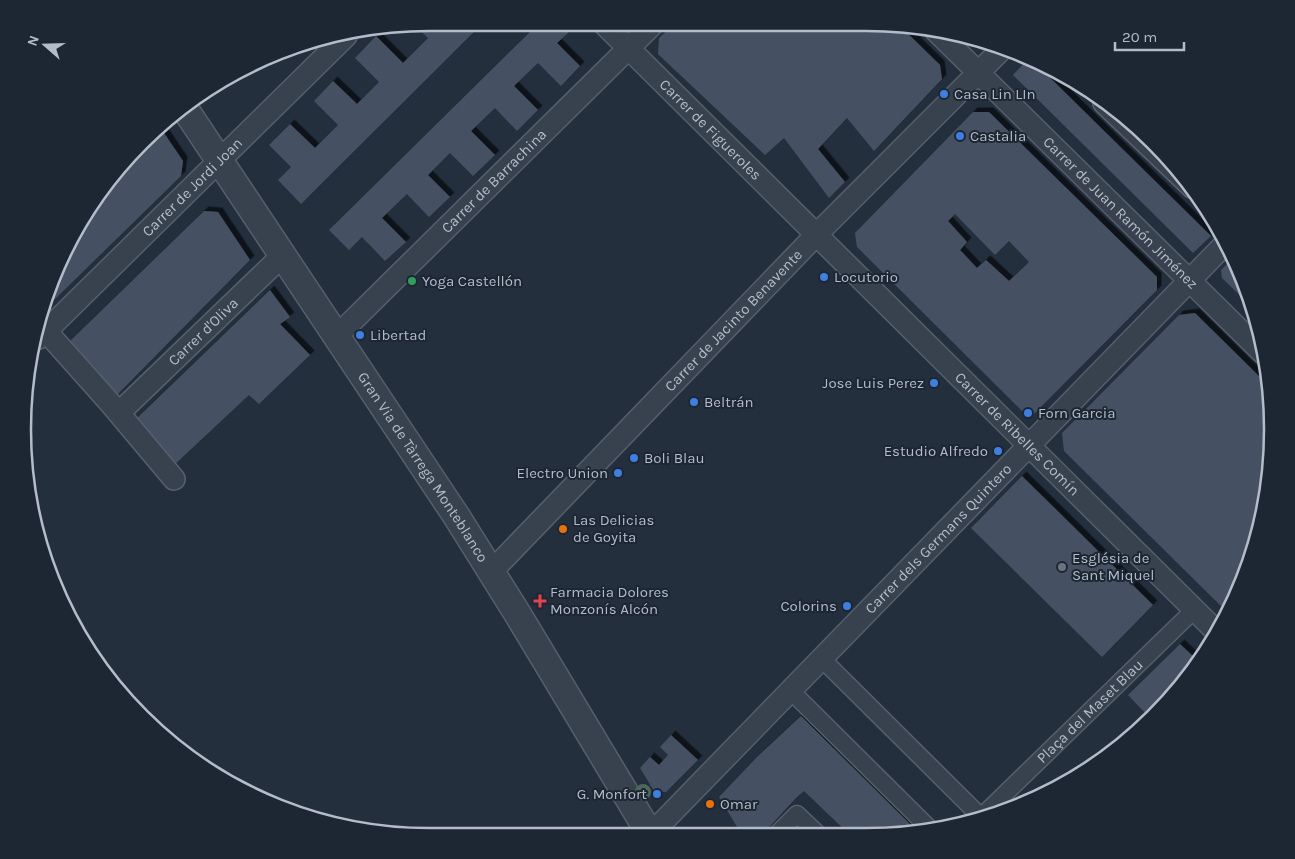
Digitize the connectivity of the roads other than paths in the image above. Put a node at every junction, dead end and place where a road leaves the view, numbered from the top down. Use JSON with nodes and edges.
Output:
{"nodes":[{"id":1,"x":611,"y":31,"type":"edge"},
{"id":2,"x":647,"y":31,"type":"edge"},
{"id":3,"x":340,"y":42,"type":"edge"},
{"id":4,"x":962,"y":46,"type":"edge"},
{"id":5,"x":629,"y":48,"type":"junction"},
{"id":6,"x":997,"y":53,"type":"edge"},
{"id":7,"x":978,"y":72,"type":"junction"},
{"id":8,"x":187,"y":114,"type":"edge"},
{"id":9,"x":219,"y":161,"type":"junction"},
{"id":10,"x":816,"y":235,"type":"junction"},
{"id":11,"x":1221,"y":249,"type":"edge"},
{"id":12,"x":282,"y":256,"type":"junction"},
{"id":13,"x":1190,"y":280,"type":"junction"},
{"id":14,"x":44,"y":331,"type":"edge"},
{"id":15,"x":43,"y":336,"type":"edge"},
{"id":16,"x":336,"y":337,"type":"junction"},
{"id":17,"x":1254,"y":344,"type":"edge"},
{"id":18,"x":124,"y":408,"type":"dead end"},
{"id":19,"x":1029,"y":446,"type":"junction"},
{"id":20,"x":174,"y":479,"type":"dead end"},
{"id":21,"x":492,"y":571,"type":"junction"},
{"id":22,"x":1195,"y":609,"type":"junction"},
{"id":23,"x":1212,"y":626,"type":"edge"},
{"id":24,"x":822,"y":659,"type":"junction"},
{"id":25,"x":790,"y":691,"type":"junction"},
{"id":26,"x":992,"y":808,"type":"edge"},
{"id":27,"x":978,"y":811,"type":"edge"},
{"id":28,"x":924,"y":823,"type":"edge"},
{"id":29,"x":647,"y":828,"type":"edge"},
{"id":30,"x":657,"y":828,"type":"edge"},
{"id":31,"x":783,"y":828,"type":"edge"},
{"id":32,"x":812,"y":828,"type":"edge"}],
"edges":[{"from":1,"to":5,"type":"street","name":"Carrer de Figueroles"},
{"from":2,"to":5,"type":"street","name":"Carrer de Barrachina"},
{"from":3,"to":9,"type":"street","name":"Carrer de Jordi Joan"},
{"from":4,"to":7,"type":"street","name":"Carrer de Juan Ramón Jiménez"},
{"from":5,"to":10,"type":"street","name":"Carrer de Figueroles"},
{"from":5,"to":16,"type":"street","name":"Carrer de Barrachina"},
{"from":6,"to":7,"type":"street","name":"Carrer de Jacinto Benavente"},
{"from":7,"to":10,"type":"street","name":"Carrer de Jacinto Benavente"},
{"from":7,"to":13,"type":"street","name":"Carrer de Juan Ramón Jiménez"},
{"from":8,"to":9,"type":"street","name":"Gran Via de Tàrrega Monteblanco"},
{"from":9,"to":12,"type":"street","name":"Gran Via de Tàrrega Monteblanco"},
{"from":9,"to":14,"type":"street","name":"Carrer de Jordi Joan"},
{"from":10,"to":19,"type":"street","name":"Carrer de Ribelles Comín"},
{"from":10,"to":21,"type":"street","name":"Carrer de Jacinto Benavente"},
{"from":11,"to":13,"type":"street","name":"Carrer dels Germans Quintero"},
{"from":12,"to":16,"type":"street","name":"Gran Via de Tàrrega Monteblanco"},
{"from":12,"to":18,"type":"street","name":"Carrer d'Oliva"},
{"from":13,"to":17,"type":"street","name":"Carrer de Juan Ramón Jiménez"},
{"from":13,"to":19,"type":"street","name":"Carrer dels Germans Quintero"},
{"from":15,"to":20,"type":"street"},
{"from":16,"to":21,"type":"street","name":"Gran Via de Tàrrega Monteblanco"},
{"from":19,"to":22,"type":"street","name":"Carrer de Ribelles Comín"},
{"from":19,"to":24,"type":"street","name":"Carrer dels Germans Quintero"},
{"from":21,"to":29,"type":"street","name":"Gran Via de Tàrrega Monteblanco"},
{"from":22,"to":23,"type":"street","name":"Carrer de Ribelles Comín"},
{"from":22,"to":26,"type":"street","name":"Plaça del Maset Blau"},
{"from":24,"to":25,"type":"street","name":"Carrer dels Germans Quintero"},
{"from":24,"to":27,"type":"street","name":"Plaça del Maset Blau"},
{"from":25,"to":28,"type":"street"},
{"from":25,"to":30,"type":"street","name":"Carrer dels Germans Quintero"},
{"from":31,"to":32,"type":"street"}]}
